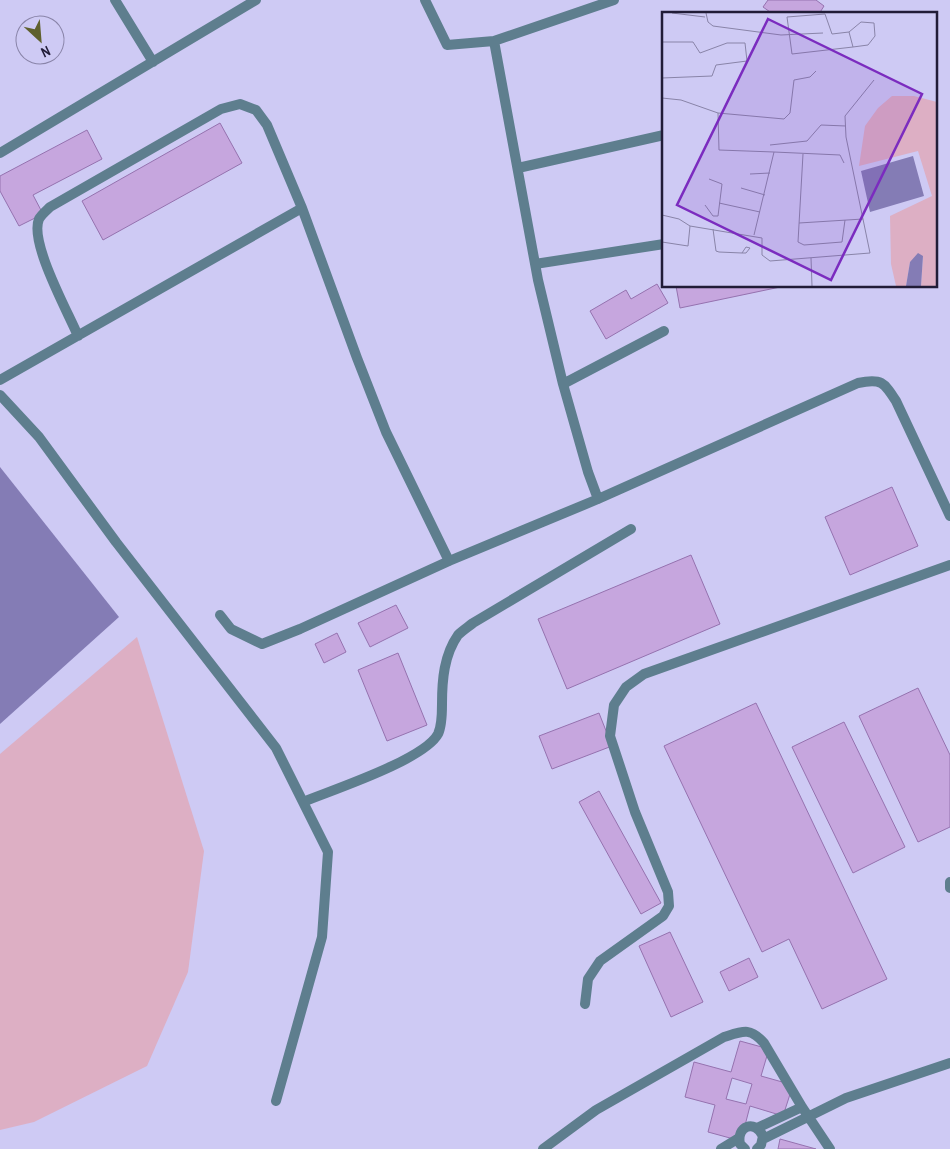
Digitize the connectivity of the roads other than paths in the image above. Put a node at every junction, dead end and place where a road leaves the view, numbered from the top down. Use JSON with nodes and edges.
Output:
{"nodes":[{"id":1,"x":115,"y":0,"type":"edge"},
{"id":2,"x":256,"y":0,"type":"edge"},
{"id":3,"x":425,"y":0,"type":"edge"},
{"id":4,"x":614,"y":0,"type":"edge"},
{"id":5,"x":494,"y":41,"type":"junction"},
{"id":6,"x":153,"y":62,"type":"junction"},
{"id":7,"x":662,"y":135,"type":"edge"},
{"id":8,"x":0,"y":153,"type":"edge"},
{"id":9,"x":518,"y":168,"type":"junction"},
{"id":10,"x":302,"y":208,"type":"junction"},
{"id":11,"x":662,"y":244,"type":"edge"},
{"id":12,"x":535,"y":264,"type":"junction"},
{"id":13,"x":664,"y":331,"type":"dead end"},
{"id":14,"x":78,"y":336,"type":"junction"},
{"id":15,"x":0,"y":380,"type":"edge"},
{"id":16,"x":563,"y":384,"type":"junction"},
{"id":17,"x":0,"y":395,"type":"edge"},
{"id":18,"x":598,"y":499,"type":"junction"},
{"id":19,"x":950,"y":516,"type":"edge"},
{"id":20,"x":631,"y":528,"type":"dead end"},
{"id":21,"x":449,"y":561,"type":"junction"},
{"id":22,"x":950,"y":564,"type":"edge"},
{"id":23,"x":220,"y":615,"type":"dead end"},
{"id":24,"x":303,"y":802,"type":"junction"},
{"id":25,"x":950,"y":882,"type":"edge"},
{"id":26,"x":950,"y":888,"type":"edge"},
{"id":27,"x":585,"y":1004,"type":"dead end"},
{"id":28,"x":950,"y":1063,"type":"edge"},
{"id":29,"x":276,"y":1101,"type":"dead end"},
{"id":30,"x":802,"y":1107,"type":"junction"},
{"id":31,"x":809,"y":1117,"type":"junction"},
{"id":32,"x":757,"y":1128,"type":"junction"},
{"id":33,"x":739,"y":1138,"type":"junction"},
{"id":34,"x":763,"y":1139,"type":"junction"},
{"id":35,"x":543,"y":1149,"type":"edge"},
{"id":36,"x":721,"y":1149,"type":"edge"},
{"id":37,"x":745,"y":1149,"type":"edge"},
{"id":38,"x":756,"y":1149,"type":"edge"},
{"id":39,"x":830,"y":1149,"type":"edge"}],
"edges":[{"from":1,"to":6,"type":"street"},
{"from":2,"to":6,"type":"street"},
{"from":3,"to":5,"type":"street"},
{"from":4,"to":5,"type":"street"},
{"from":5,"to":9,"type":"street"},
{"from":6,"to":8,"type":"street"},
{"from":7,"to":9,"type":"street"},
{"from":9,"to":12,"type":"street"},
{"from":10,"to":14,"type":"street"},
{"from":10,"to":14,"type":"street"},
{"from":10,"to":21,"type":"street"},
{"from":11,"to":12,"type":"street"},
{"from":12,"to":16,"type":"street"},
{"from":13,"to":16,"type":"street"},
{"from":14,"to":15,"type":"street"},
{"from":16,"to":18,"type":"street"},
{"from":17,"to":24,"type":"street"},
{"from":18,"to":19,"type":"street"},
{"from":18,"to":21,"type":"street"},
{"from":20,"to":24,"type":"street"},
{"from":21,"to":23,"type":"street"},
{"from":22,"to":27,"type":"street"},
{"from":24,"to":29,"type":"street"},
{"from":25,"to":26,"type":"street"},
{"from":28,"to":31,"type":"street"},
{"from":30,"to":31,"type":"street"},
{"from":30,"to":32,"type":"street"},
{"from":30,"to":35,"type":"street"},
{"from":31,"to":34,"type":"street"},
{"from":31,"to":39,"type":"street"},
{"from":32,"to":33,"type":"street"},
{"from":32,"to":34,"type":"street"},
{"from":33,"to":36,"type":"street"},
{"from":33,"to":37,"type":"street"},
{"from":34,"to":38,"type":"street"}]}
